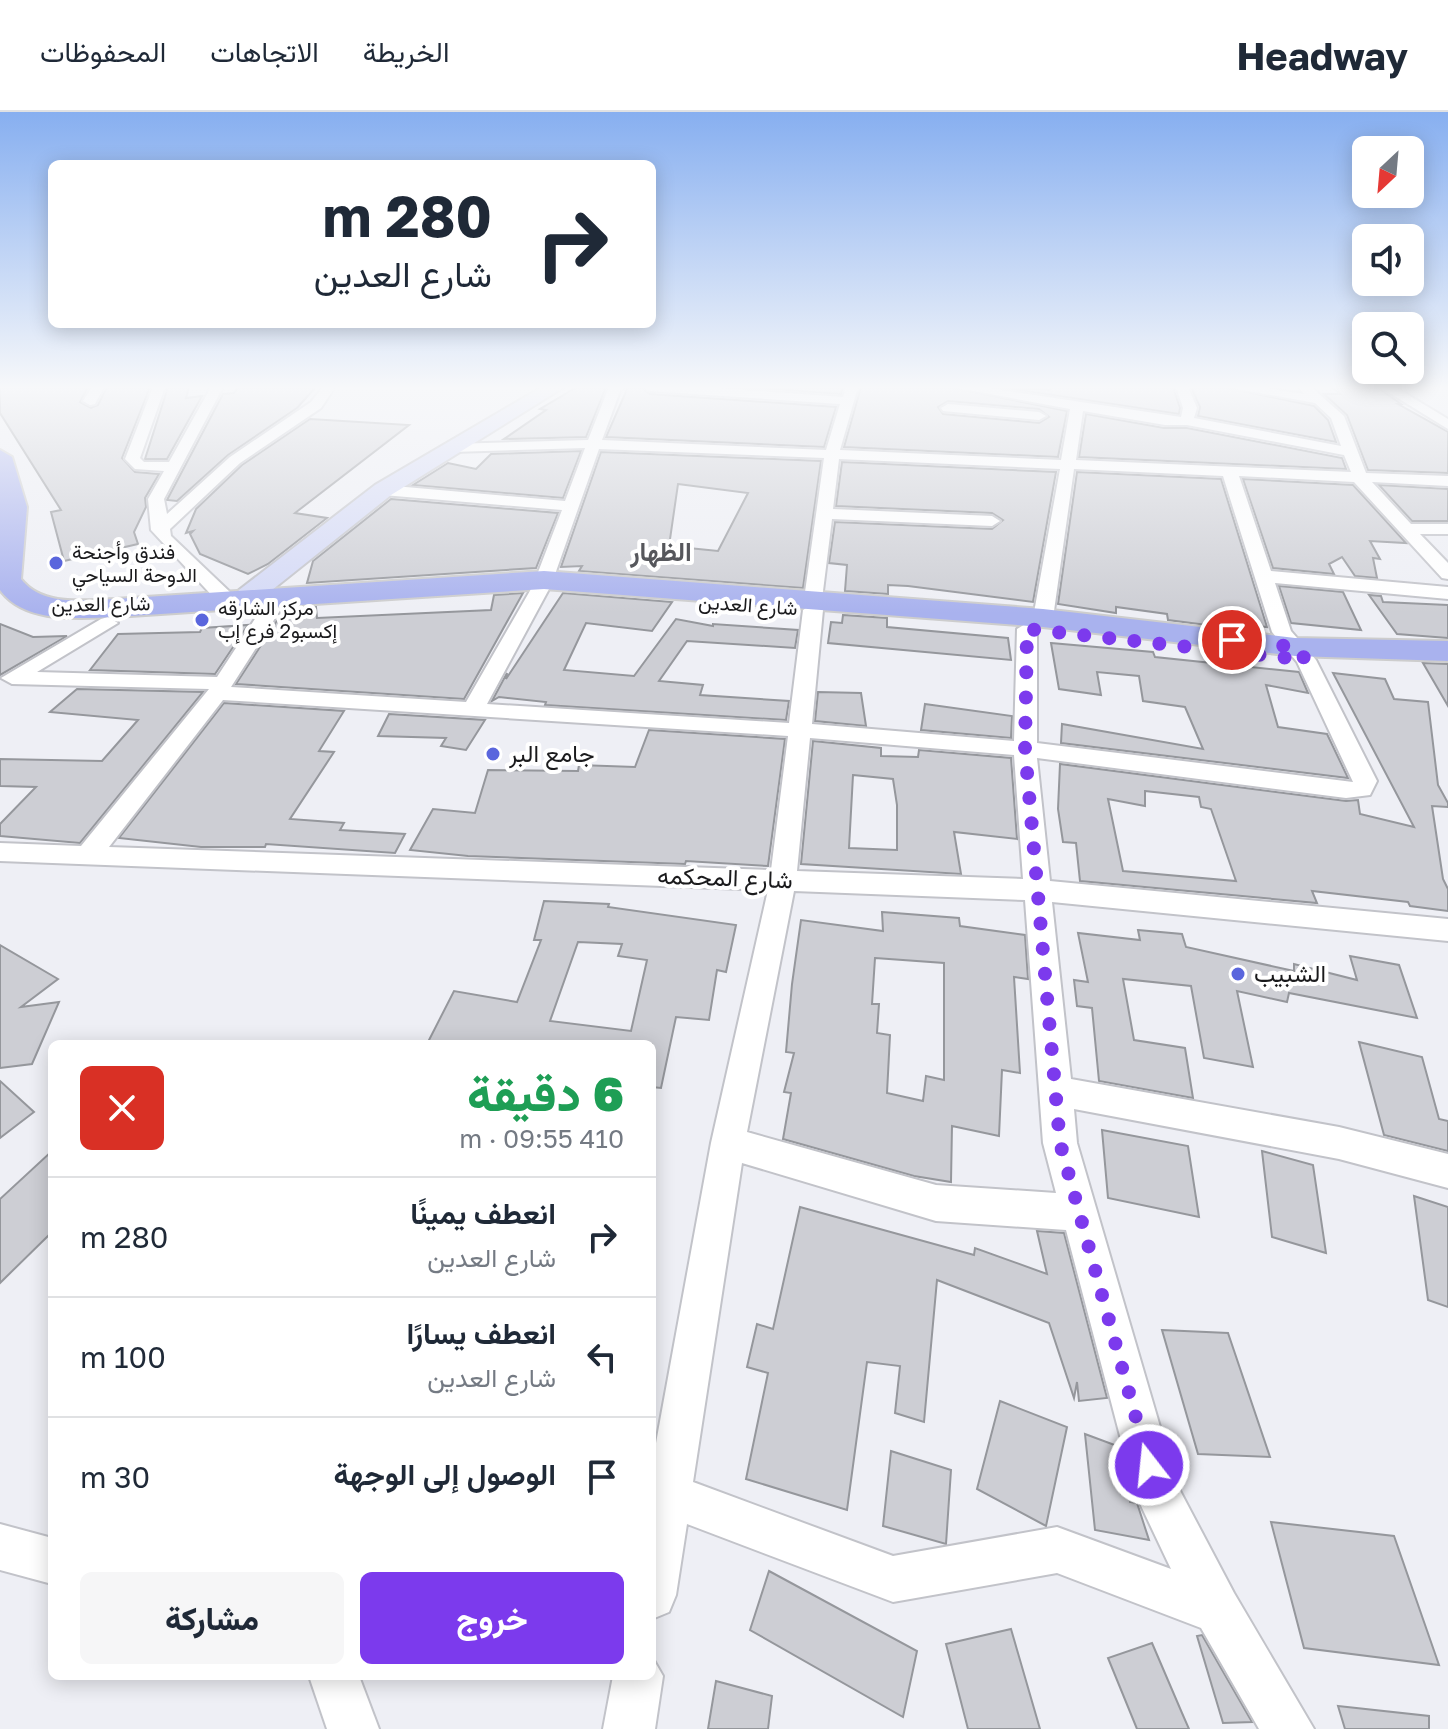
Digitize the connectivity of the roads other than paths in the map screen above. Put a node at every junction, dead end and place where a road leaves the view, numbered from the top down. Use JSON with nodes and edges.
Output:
{"nodes":[{"id":1,"x":2,"y":462,"type":"edge"},
{"id":2,"x":136,"y":462,"type":"edge"},
{"id":3,"x":175,"y":462,"type":"edge"},
{"id":4,"x":232,"y":462,"type":"edge"},
{"id":5,"x":428,"y":462,"type":"edge"},
{"id":6,"x":585,"y":462,"type":"edge"},
{"id":7,"x":831,"y":462,"type":"edge"},
{"id":8,"x":1004,"y":462,"type":"edge"},
{"id":9,"x":1069,"y":462,"type":"edge"},
{"id":10,"x":1355,"y":462,"type":"edge"},
{"id":11,"x":1069,"y":466,"type":"junction"},
{"id":12,"x":173,"y":467,"type":"junction"},
{"id":13,"x":1230,"y":473,"type":"junction"},
{"id":14,"x":1361,"y":480,"type":"junction"},
{"id":15,"x":1448,"y":481,"type":"edge"},
{"id":16,"x":383,"y":490,"type":"junction"},
{"id":17,"x":570,"y":506,"type":"junction"},
{"id":18,"x":824,"y":514,"type":"junction"},
{"id":19,"x":992,"y":521,"type":"dead end"},
{"id":20,"x":1406,"y":529,"type":"junction"},
{"id":21,"x":1448,"y":529,"type":"edge"},
{"id":22,"x":159,"y":530,"type":"junction"},
{"id":23,"x":1420,"y":543,"type":"junction"},
{"id":24,"x":1448,"y":544,"type":"edge"},
{"id":25,"x":1448,"y":574,"type":"edge"},
{"id":26,"x":1263,"y":576,"type":"junction"},
{"id":27,"x":542,"y":584,"type":"junction"},
{"id":28,"x":11,"y":585,"type":"edge"},
{"id":29,"x":1448,"y":593,"type":"edge"},
{"id":30,"x":248,"y":601,"type":"junction"},
{"id":31,"x":813,"y":604,"type":"junction"},
{"id":32,"x":108,"y":623,"type":"junction"},
{"id":33,"x":1035,"y":623,"type":"junction"},
{"id":34,"x":1448,"y":651,"type":"edge"},
{"id":35,"x":1301,"y":653,"type":"junction"},
{"id":36,"x":1448,"y":663,"type":"edge"},
{"id":37,"x":6,"y":681,"type":"edge"},
{"id":38,"x":220,"y":688,"type":"junction"},
{"id":39,"x":474,"y":708,"type":"junction"},
{"id":40,"x":798,"y":730,"type":"junction"},
{"id":41,"x":1025,"y":749,"type":"junction"},
{"id":42,"x":0,"y":852,"type":"edge"},
{"id":43,"x":89,"y":854,"type":"junction"},
{"id":44,"x":783,"y":881,"type":"junction"},
{"id":45,"x":1037,"y":890,"type":"junction"},
{"id":46,"x":1448,"y":930,"type":"edge"},
{"id":47,"x":1056,"y":1091,"type":"junction"},
{"id":48,"x":728,"y":1143,"type":"junction"},
{"id":49,"x":1448,"y":1171,"type":"edge"},
{"id":50,"x":1079,"y":1213,"type":"junction"},
{"id":51,"x":669,"y":1495,"type":"junction"},
{"id":52,"x":0,"y":1547,"type":"edge"},
{"id":53,"x":48,"y":1560,"type":"edge"},
{"id":54,"x":656,"y":1571,"type":"edge"},
{"id":55,"x":1217,"y":1610,"type":"junction"},
{"id":56,"x":335,"y":1680,"type":"edge"},
{"id":57,"x":637,"y":1680,"type":"edge"},
{"id":58,"x":353,"y":1729,"type":"edge"},
{"id":59,"x":629,"y":1729,"type":"edge"},
{"id":60,"x":1288,"y":1729,"type":"edge"}],
"edges":[{"from":1,"to":28,"type":"main road"},
{"from":2,"to":12,"type":"street"},
{"from":3,"to":12,"type":"street"},
{"from":4,"to":22,"type":"street"},
{"from":5,"to":16,"type":"street"},
{"from":6,"to":17,"type":"street"},
{"from":7,"to":18,"type":"street"},
{"from":8,"to":11,"type":"street"},
{"from":9,"to":11,"type":"street"},
{"from":10,"to":14,"type":"street"},
{"from":11,"to":13,"type":"street"},
{"from":11,"to":33,"type":"street"},
{"from":12,"to":22,"type":"street"},
{"from":13,"to":14,"type":"street"},
{"from":13,"to":26,"type":"street"},
{"from":14,"to":15,"type":"street"},
{"from":14,"to":20,"type":"street"},
{"from":16,"to":17,"type":"street"},
{"from":16,"to":30,"type":"street"},
{"from":17,"to":27,"type":"street"},
{"from":18,"to":19,"type":"street"},
{"from":18,"to":31,"type":"street"},
{"from":20,"to":21,"type":"street"},
{"from":20,"to":23,"type":"street"},
{"from":22,"to":30,"type":"street"},
{"from":23,"to":24,"type":"street"},
{"from":23,"to":25,"type":"street"},
{"from":26,"to":29,"type":"street"},
{"from":26,"to":35,"type":"street"},
{"from":27,"to":30,"type":"main road","name":"شارع العدين"},
{"from":27,"to":31,"type":"main road","name":"شارع العدين"},
{"from":27,"to":39,"type":"street"},
{"from":28,"to":30,"type":"main road","name":"شارع العدين"},
{"from":28,"to":32,"type":"main road","name":"شارع العدين"},
{"from":30,"to":32,"type":"main road","name":"شارع العدين"},
{"from":30,"to":38,"type":"street"},
{"from":31,"to":33,"type":"main road","name":"شارع العدين"},
{"from":31,"to":40,"type":"street"},
{"from":32,"to":37,"type":"street"},
{"from":33,"to":35,"type":"main road","name":"شارع العدين"},
{"from":33,"to":41,"type":"street"},
{"from":34,"to":35,"type":"main road","name":"شارع العدين"},
{"from":35,"to":36,"type":"main road","name":"شارع العدين"},
{"from":35,"to":41,"type":"street"},
{"from":37,"to":38,"type":"street"},
{"from":38,"to":39,"type":"street"},
{"from":38,"to":43,"type":"street"},
{"from":39,"to":40,"type":"street"},
{"from":40,"to":41,"type":"street"},
{"from":40,"to":44,"type":"street"},
{"from":41,"to":45,"type":"street"},
{"from":42,"to":43,"type":"street","name":"شارع المحكمه"},
{"from":43,"to":44,"type":"street","name":"شارع المحكمه"},
{"from":44,"to":45,"type":"street","name":"شارع المحكمه"},
{"from":44,"to":48,"type":"street"},
{"from":45,"to":46,"type":"street","name":"شارع المحكمه"},
{"from":45,"to":47,"type":"street"},
{"from":47,"to":49,"type":"street"},
{"from":47,"to":50,"type":"street"},
{"from":48,"to":50,"type":"street"},
{"from":48,"to":51,"type":"street"},
{"from":50,"to":55,"type":"street"},
{"from":51,"to":54,"type":"street"},
{"from":51,"to":55,"type":"street"},
{"from":52,"to":53,"type":"street"},
{"from":55,"to":60,"type":"street"},
{"from":56,"to":58,"type":"street"},
{"from":57,"to":59,"type":"street"}]}
